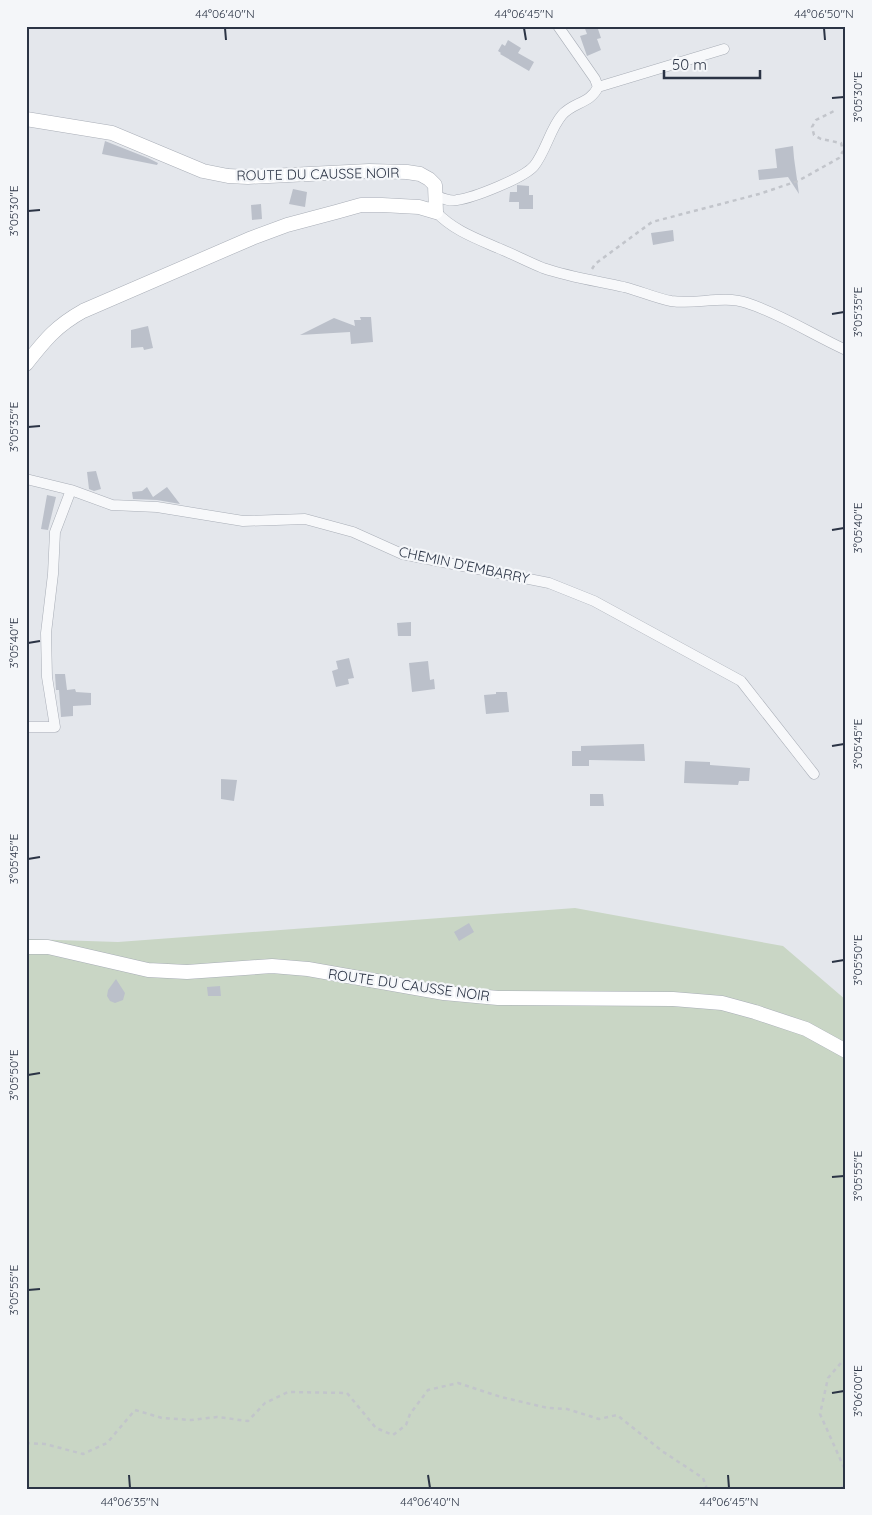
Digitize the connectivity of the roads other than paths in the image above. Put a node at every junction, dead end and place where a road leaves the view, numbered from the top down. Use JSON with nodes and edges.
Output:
{"nodes":[{"id":1,"x":558,"y":26,"type":"edge"},
{"id":2,"x":724,"y":49,"type":"dead end"},
{"id":3,"x":598,"y":87,"type":"junction"},
{"id":4,"x":26,"y":119,"type":"edge"},
{"id":5,"x":434,"y":195,"type":"junction"},
{"id":6,"x":436,"y":212,"type":"junction"},
{"id":7,"x":846,"y":350,"type":"edge"},
{"id":8,"x":26,"y":364,"type":"edge"},
{"id":9,"x":26,"y":479,"type":"edge"},
{"id":10,"x":71,"y":490,"type":"junction"},
{"id":11,"x":26,"y":727,"type":"edge"},
{"id":12,"x":814,"y":774,"type":"dead end"},
{"id":13,"x":26,"y":947,"type":"edge"},
{"id":14,"x":846,"y":1051,"type":"edge"}],
"edges":[{"from":1,"to":3,"type":"street"},
{"from":2,"to":3,"type":"street"},
{"from":3,"to":5,"type":"street"},
{"from":4,"to":5,"type":"street","name":"ROUTE DU CAUSSE NOIR"},
{"from":5,"to":6,"type":"street","name":"ROUTE DU CAUSSE NOIR"},
{"from":6,"to":7,"type":"street"},
{"from":6,"to":8,"type":"street"},
{"from":9,"to":10,"type":"street","name":"CHEMIN D'EMBARRY"},
{"from":10,"to":11,"type":"street"},
{"from":10,"to":12,"type":"street","name":"CHEMIN D'EMBARRY"},
{"from":13,"to":14,"type":"street","name":"ROUTE DU CAUSSE NOIR"}]}
